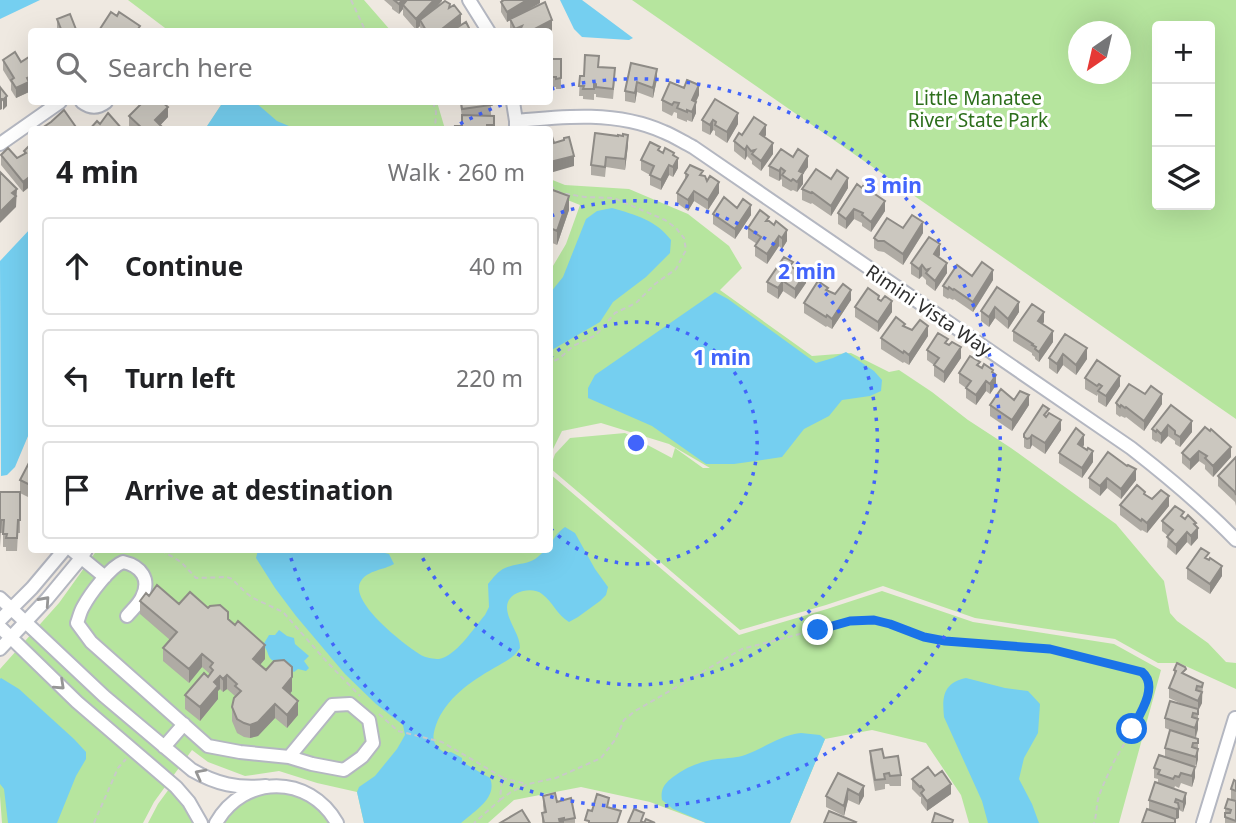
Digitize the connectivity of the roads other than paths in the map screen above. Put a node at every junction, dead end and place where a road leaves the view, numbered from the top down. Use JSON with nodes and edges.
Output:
{"nodes":[{"id":1,"x":469,"y":0,"type":"edge"},
{"id":2,"x":486,"y":28,"type":"edge"},
{"id":3,"x":56,"y":105,"type":"edge"},
{"id":4,"x":513,"y":105,"type":"edge"},
{"id":5,"x":516,"y":125,"type":"edge"},
{"id":6,"x":0,"y":144,"type":"edge"},
{"id":7,"x":1236,"y":540,"type":"edge"},
{"id":8,"x":62,"y":553,"type":"edge"},
{"id":9,"x":79,"y":553,"type":"edge"},
{"id":10,"x":81,"y":553,"type":"edge"},
{"id":11,"x":105,"y":577,"type":"junction"},
{"id":12,"x":0,"y":598,"type":"edge"},
{"id":13,"x":11,"y":609,"type":"junction"},
{"id":14,"x":127,"y":615,"type":"dead end"},
{"id":15,"x":0,"y":620,"type":"edge"},
{"id":16,"x":25,"y":622,"type":"junction"},
{"id":17,"x":0,"y":628,"type":"edge"},
{"id":18,"x":11,"y":638,"type":"junction"},
{"id":19,"x":0,"y":649,"type":"edge"},
{"id":20,"x":1235,"y":718,"type":"edge"},
{"id":21,"x":184,"y":724,"type":"junction"},
{"id":22,"x":164,"y":747,"type":"junction"},
{"id":23,"x":289,"y":757,"type":"junction"},
{"id":24,"x":266,"y":786,"type":"junction"},
{"id":25,"x":201,"y":823,"type":"edge"},
{"id":26,"x":216,"y":823,"type":"edge"},
{"id":27,"x":337,"y":823,"type":"edge"},
{"id":28,"x":1203,"y":823,"type":"edge"}],
"edges":[{"from":1,"to":2,"type":"street"},
{"from":3,"to":6,"type":"street"},
{"from":4,"to":5,"type":"street"},
{"from":5,"to":7,"type":"street","name":"Rimini Vista Way"},
{"from":8,"to":13,"type":"street"},
{"from":16,"to":9,"type":"street","one_way":true},
{"from":10,"to":11,"type":"street"},
{"from":11,"to":14,"type":"street"},
{"from":11,"to":21,"type":"street"},
{"from":12,"to":13,"type":"street"},
{"from":13,"to":15,"type":"street"},
{"from":13,"to":16,"type":"street"},
{"from":16,"to":18,"type":"street"},
{"from":16,"to":22,"type":"street"},
{"from":17,"to":18,"type":"street"},
{"from":18,"to":19,"type":"street"},
{"from":18,"to":25,"type":"street","one_way":true},
{"from":20,"to":28,"type":"street"},
{"from":21,"to":22,"type":"street"},
{"from":21,"to":23,"type":"street"},
{"from":24,"to":22,"type":"street","one_way":true},
{"from":23,"to":23,"type":"street"},
{"from":24,"to":26,"type":"street"},
{"from":24,"to":27,"type":"street"}]}
